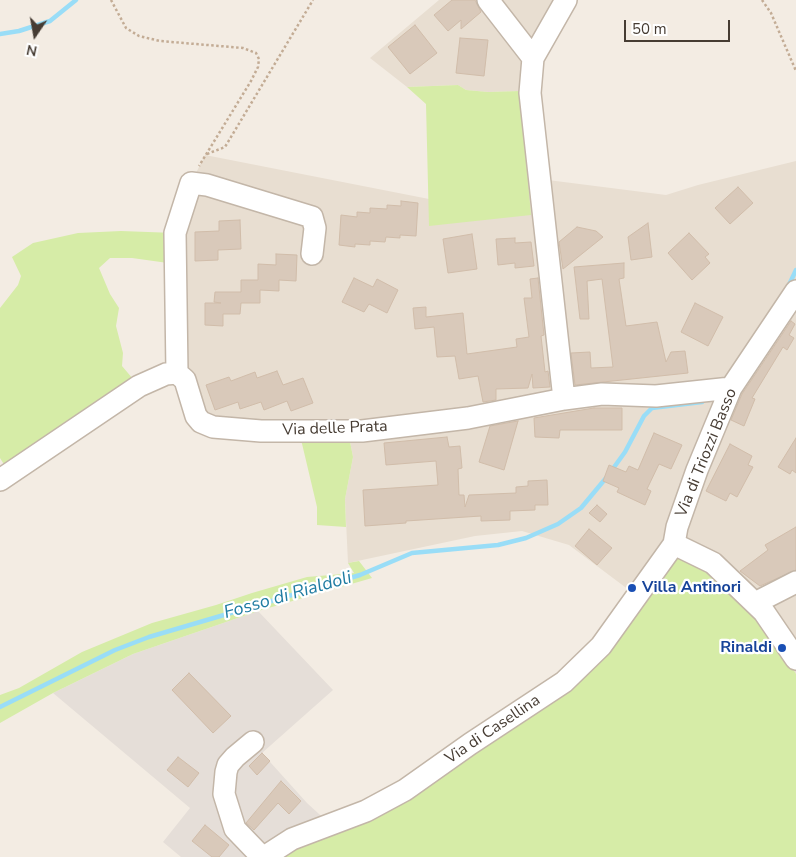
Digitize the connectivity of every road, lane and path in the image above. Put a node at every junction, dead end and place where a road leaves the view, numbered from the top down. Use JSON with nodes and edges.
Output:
{"nodes":[{"id":1,"x":111,"y":0,"type":"edge"},
{"id":2,"x":313,"y":0,"type":"edge"},
{"id":3,"x":488,"y":0,"type":"edge"},
{"id":4,"x":566,"y":0,"type":"edge"},
{"id":5,"x":762,"y":0,"type":"edge"},
{"id":6,"x":533,"y":58,"type":"junction"},
{"id":7,"x":796,"y":71,"type":"edge"},
{"id":8,"x":205,"y":155,"type":"junction"},
{"id":9,"x":191,"y":183,"type":"junction"},
{"id":10,"x":312,"y":254,"type":"dead end"},
{"id":11,"x":796,"y":292,"type":"edge"},
{"id":12,"x":177,"y":373,"type":"junction"},
{"id":13,"x":731,"y":388,"type":"junction"},
{"id":14,"x":564,"y":399,"type":"junction"},
{"id":15,"x":0,"y":480,"type":"edge"},
{"id":16,"x":674,"y":544,"type":"junction"},
{"id":17,"x":796,"y":582,"type":"edge"},
{"id":18,"x":755,"y":603,"type":"junction"},
{"id":19,"x":796,"y":660,"type":"edge"},
{"id":20,"x":253,"y":742,"type":"dead end"},
{"id":21,"x":263,"y":857,"type":"edge"}],
"edges":[{"from":1,"to":8,"type":"path"},
{"from":2,"to":8,"type":"path"},
{"from":3,"to":6,"type":"street"},
{"from":4,"to":6,"type":"street"},
{"from":5,"to":7,"type":"path"},
{"from":6,"to":14,"type":"street"},
{"from":8,"to":9,"type":"path"},
{"from":9,"to":10,"type":"street"},
{"from":9,"to":12,"type":"street"},
{"from":11,"to":13,"type":"street","name":"Via di Triozzi Basso"},
{"from":12,"to":14,"type":"street","name":"Via delle Prata"},
{"from":12,"to":15,"type":"street"},
{"from":13,"to":14,"type":"street","name":"Via delle Prata"},
{"from":13,"to":16,"type":"street","name":"Via di Triozzi Basso"},
{"from":16,"to":18,"type":"street"},
{"from":16,"to":21,"type":"street","name":"Via di Casellina"},
{"from":17,"to":18,"type":"street"},
{"from":18,"to":19,"type":"street"},
{"from":20,"to":21,"type":"street"}]}
